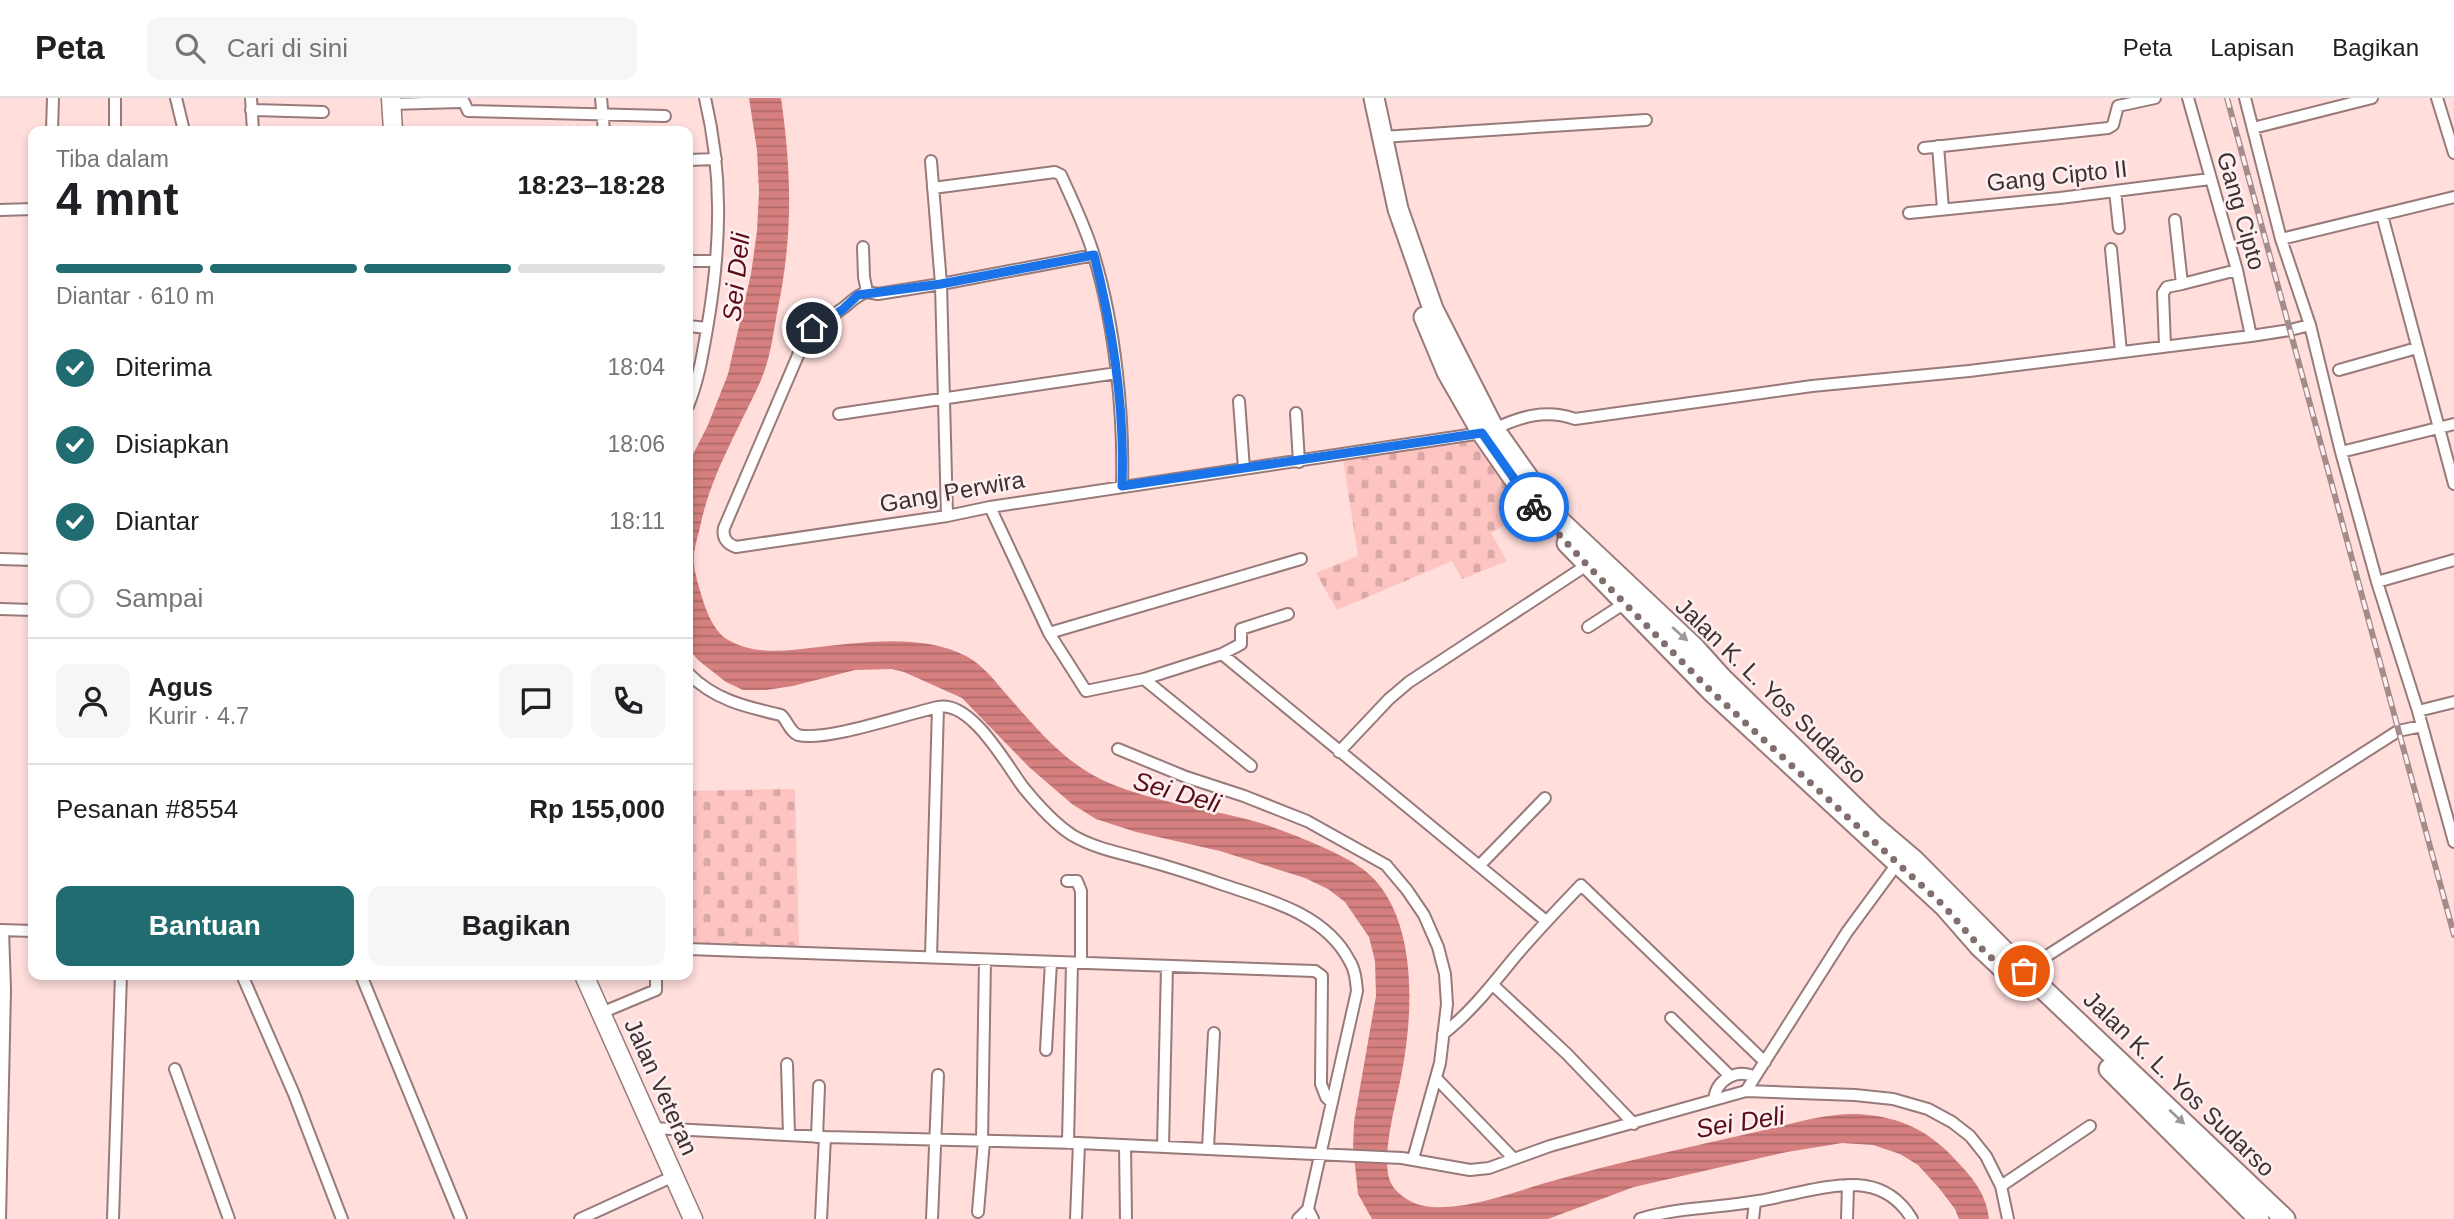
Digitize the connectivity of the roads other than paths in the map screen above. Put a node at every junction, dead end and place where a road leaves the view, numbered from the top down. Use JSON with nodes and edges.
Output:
{"nodes":[{"id":1,"x":53,"y":98,"type":"edge"},
{"id":2,"x":116,"y":98,"type":"edge"},
{"id":3,"x":176,"y":98,"type":"edge"},
{"id":4,"x":251,"y":98,"type":"edge"},
{"id":5,"x":601,"y":98,"type":"edge"},
{"id":6,"x":705,"y":98,"type":"edge"},
{"id":7,"x":1361,"y":98,"type":"edge"},
{"id":8,"x":1374,"y":98,"type":"edge"},
{"id":9,"x":2155,"y":98,"type":"edge"},
{"id":10,"x":2188,"y":98,"type":"edge"},
{"id":11,"x":2245,"y":98,"type":"edge"},
{"id":12,"x":2372,"y":98,"type":"edge"},
{"id":13,"x":2437,"y":98,"type":"edge"},
{"id":14,"x":391,"y":101,"type":"edge"},
{"id":15,"x":251,"y":110,"type":"junction"},
{"id":16,"x":323,"y":112,"type":"dead end"},
{"id":17,"x":603,"y":116,"type":"junction"},
{"id":18,"x":665,"y":116,"type":"dead end"},
{"id":19,"x":1646,"y":120,"type":"dead end"},
{"id":20,"x":52,"y":126,"type":"edge"},
{"id":21,"x":115,"y":126,"type":"edge"},
{"id":22,"x":183,"y":126,"type":"edge"},
{"id":23,"x":253,"y":126,"type":"edge"},
{"id":24,"x":393,"y":126,"type":"edge"},
{"id":25,"x":604,"y":126,"type":"edge"},
{"id":26,"x":2253,"y":128,"type":"junction"},
{"id":27,"x":1382,"y":137,"type":"junction"},
{"id":28,"x":1938,"y":146,"type":"junction"},
{"id":29,"x":1924,"y":148,"type":"dead end"},
{"id":30,"x":2454,"y":153,"type":"edge"},
{"id":31,"x":716,"y":159,"type":"junction"},
{"id":32,"x":693,"y":160,"type":"edge"},
{"id":33,"x":931,"y":162,"type":"dead end"},
{"id":34,"x":2210,"y":179,"type":"junction"},
{"id":35,"x":933,"y":188,"type":"junction"},
{"id":36,"x":2115,"y":191,"type":"junction"},
{"id":37,"x":2454,"y":197,"type":"edge"},
{"id":38,"x":28,"y":209,"type":"edge"},
{"id":39,"x":1943,"y":209,"type":"junction"},
{"id":40,"x":0,"y":210,"type":"edge"},
{"id":41,"x":1909,"y":213,"type":"dead end"},
{"id":42,"x":2382,"y":215,"type":"junction"},
{"id":43,"x":2175,"y":220,"type":"dead end"},
{"id":44,"x":2119,"y":228,"type":"dead end"},
{"id":45,"x":2281,"y":239,"type":"junction"},
{"id":46,"x":863,"y":247,"type":"dead end"},
{"id":47,"x":2110,"y":249,"type":"dead end"},
{"id":48,"x":1094,"y":255,"type":"junction"},
{"id":49,"x":693,"y":261,"type":"edge"},
{"id":50,"x":716,"y":261,"type":"junction"},
{"id":51,"x":2237,"y":270,"type":"junction"},
{"id":52,"x":941,"y":284,"type":"junction"},
{"id":53,"x":2182,"y":284,"type":"junction"},
{"id":54,"x":867,"y":292,"type":"junction"},
{"id":55,"x":2310,"y":325,"type":"junction"},
{"id":56,"x":693,"y":327,"type":"edge"},
{"id":57,"x":707,"y":328,"type":"junction"},
{"id":58,"x":2251,"y":336,"type":"junction"},
{"id":59,"x":2165,"y":346,"type":"junction"},
{"id":60,"x":2417,"y":348,"type":"junction"},
{"id":61,"x":2121,"y":352,"type":"junction"},
{"id":62,"x":2339,"y":370,"type":"dead end"},
{"id":63,"x":1117,"y":373,"type":"junction"},
{"id":64,"x":693,"y":379,"type":"edge"},
{"id":65,"x":945,"y":399,"type":"junction"},
{"id":66,"x":1239,"y":401,"type":"dead end"},
{"id":67,"x":1296,"y":413,"type":"dead end"},
{"id":68,"x":839,"y":414,"type":"dead end"},
{"id":69,"x":2454,"y":424,"type":"edge"},
{"id":70,"x":2439,"y":428,"type":"junction"},
{"id":71,"x":1488,"y":431,"type":"junction"},
{"id":72,"x":2341,"y":452,"type":"junction"},
{"id":73,"x":1299,"y":462,"type":"junction"},
{"id":74,"x":1244,"y":469,"type":"junction"},
{"id":75,"x":2454,"y":484,"type":"edge"},
{"id":76,"x":1122,"y":486,"type":"junction"},
{"id":77,"x":990,"y":507,"type":"junction"},
{"id":78,"x":947,"y":516,"type":"junction"},
{"id":79,"x":0,"y":559,"type":"edge"},
{"id":80,"x":1301,"y":559,"type":"dead end"},
{"id":81,"x":28,"y":560,"type":"edge"},
{"id":82,"x":2454,"y":560,"type":"edge"},
{"id":83,"x":1587,"y":565,"type":"junction"},
{"id":84,"x":2377,"y":582,"type":"junction"},
{"id":85,"x":1625,"y":603,"type":"junction"},
{"id":86,"x":0,"y":609,"type":"edge"},
{"id":87,"x":28,"y":610,"type":"edge"},
{"id":88,"x":1288,"y":614,"type":"dead end"},
{"id":89,"x":1588,"y":627,"type":"dead end"},
{"id":90,"x":1049,"y":633,"type":"junction"},
{"id":91,"x":1222,"y":654,"type":"junction"},
{"id":92,"x":693,"y":677,"type":"edge"},
{"id":93,"x":1144,"y":679,"type":"junction"},
{"id":94,"x":2454,"y":702,"type":"edge"},
{"id":95,"x":937,"y":707,"type":"junction"},
{"id":96,"x":2418,"y":711,"type":"junction"},
{"id":97,"x":2422,"y":726,"type":"junction"},
{"id":98,"x":1118,"y":749,"type":"dead end"},
{"id":99,"x":1339,"y":752,"type":"junction"},
{"id":100,"x":1251,"y":766,"type":"dead end"},
{"id":101,"x":1545,"y":798,"type":"dead end"},
{"id":102,"x":2454,"y":842,"type":"edge"},
{"id":103,"x":1896,"y":864,"type":"junction"},
{"id":104,"x":1479,"y":866,"type":"junction"},
{"id":105,"x":1067,"y":881,"type":"dead end"},
{"id":106,"x":1546,"y":921,"type":"junction"},
{"id":107,"x":2,"y":930,"type":"edge"},
{"id":108,"x":28,"y":931,"type":"edge"},
{"id":109,"x":693,"y":949,"type":"edge"},
{"id":110,"x":931,"y":957,"type":"junction"},
{"id":111,"x":985,"y":960,"type":"junction"},
{"id":112,"x":1051,"y":962,"type":"junction"},
{"id":113,"x":1077,"y":963,"type":"junction"},
{"id":114,"x":1167,"y":966,"type":"junction"},
{"id":115,"x":2018,"y":974,"type":"junction"},
{"id":116,"x":121,"y":980,"type":"edge"},
{"id":117,"x":244,"y":980,"type":"edge"},
{"id":118,"x":363,"y":980,"type":"edge"},
{"id":119,"x":586,"y":980,"type":"edge"},
{"id":120,"x":656,"y":980,"type":"edge"},
{"id":121,"x":1493,"y":985,"type":"junction"},
{"id":122,"x":601,"y":1013,"type":"junction"},
{"id":123,"x":1671,"y":1018,"type":"dead end"},
{"id":124,"x":1214,"y":1033,"type":"dead end"},
{"id":125,"x":1443,"y":1034,"type":"junction"},
{"id":126,"x":1046,"y":1050,"type":"dead end"},
{"id":127,"x":1765,"y":1062,"type":"junction"},
{"id":128,"x":787,"y":1064,"type":"dead end"},
{"id":129,"x":175,"y":1069,"type":"dead end"},
{"id":130,"x":938,"y":1076,"type":"dead end"},
{"id":131,"x":1730,"y":1076,"type":"junction"},
{"id":132,"x":1755,"y":1077,"type":"junction"},
{"id":133,"x":1436,"y":1078,"type":"junction"},
{"id":134,"x":819,"y":1086,"type":"dead end"},
{"id":135,"x":1746,"y":1091,"type":"junction"},
{"id":136,"x":1714,"y":1100,"type":"junction"},
{"id":137,"x":1332,"y":1103,"type":"junction"},
{"id":138,"x":1634,"y":1124,"type":"junction"},
{"id":139,"x":2090,"y":1126,"type":"dead end"},
{"id":140,"x":652,"y":1128,"type":"junction"},
{"id":141,"x":789,"y":1135,"type":"junction"},
{"id":142,"x":821,"y":1137,"type":"junction"},
{"id":143,"x":936,"y":1139,"type":"junction"},
{"id":144,"x":983,"y":1141,"type":"junction"},
{"id":145,"x":1074,"y":1143,"type":"junction"},
{"id":146,"x":1125,"y":1145,"type":"junction"},
{"id":147,"x":1163,"y":1146,"type":"junction"},
{"id":148,"x":1208,"y":1149,"type":"junction"},
{"id":149,"x":1319,"y":1155,"type":"junction"},
{"id":150,"x":1408,"y":1159,"type":"junction"},
{"id":151,"x":1514,"y":1159,"type":"junction"},
{"id":152,"x":674,"y":1176,"type":"junction"},
{"id":153,"x":1848,"y":1185,"type":"junction"},
{"id":154,"x":2001,"y":1186,"type":"junction"},
{"id":155,"x":1755,"y":1202,"type":"junction"},
{"id":156,"x":978,"y":1212,"type":"dead end"},
{"id":157,"x":1310,"y":1214,"type":"edge"},
{"id":158,"x":584,"y":1218,"type":"edge"},
{"id":159,"x":0,"y":1219,"type":"edge"},
{"id":160,"x":113,"y":1219,"type":"edge"},
{"id":161,"x":229,"y":1219,"type":"edge"},
{"id":162,"x":342,"y":1219,"type":"edge"},
{"id":163,"x":461,"y":1219,"type":"edge"},
{"id":164,"x":692,"y":1219,"type":"edge"},
{"id":165,"x":821,"y":1219,"type":"edge"},
{"id":166,"x":932,"y":1219,"type":"edge"},
{"id":167,"x":1076,"y":1219,"type":"edge"},
{"id":168,"x":1126,"y":1219,"type":"edge"},
{"id":169,"x":1298,"y":1219,"type":"edge"},
{"id":170,"x":1640,"y":1219,"type":"edge"},
{"id":171,"x":1754,"y":1219,"type":"edge"},
{"id":172,"x":1847,"y":1219,"type":"edge"},
{"id":173,"x":1912,"y":1219,"type":"edge"},
{"id":174,"x":2008,"y":1219,"type":"edge"},
{"id":175,"x":2259,"y":1219,"type":"edge"},
{"id":176,"x":2285,"y":1219,"type":"edge"}],
"edges":[{"from":1,"to":20,"type":"street"},
{"from":2,"to":21,"type":"street"},
{"from":3,"to":22,"type":"street"},
{"from":4,"to":15,"type":"street"},
{"from":5,"to":17,"type":"street"},
{"from":6,"to":31,"type":"street"},
{"from":7,"to":71,"type":"highway","name":"Jalan K. L. Yos Sudarso"},
{"from":8,"to":27,"type":"highway","name":"Jalan K. L. Yos Sudarso"},
{"from":9,"to":28,"type":"street"},
{"from":10,"to":34,"type":"street","name":"Gang Cipto"},
{"from":11,"to":26,"type":"street"},
{"from":12,"to":26,"type":"street"},
{"from":13,"to":30,"type":"street"},
{"from":14,"to":17,"type":"street"},
{"from":14,"to":24,"type":"main road"},
{"from":15,"to":16,"type":"street"},
{"from":15,"to":23,"type":"street"},
{"from":17,"to":18,"type":"street"},
{"from":17,"to":25,"type":"street"},
{"from":19,"to":27,"type":"street"},
{"from":26,"to":45,"type":"street"},
{"from":27,"to":71,"type":"highway","name":"Jalan K. L. Yos Sudarso"},
{"from":28,"to":29,"type":"street"},
{"from":28,"to":39,"type":"street"},
{"from":31,"to":32,"type":"street"},
{"from":31,"to":50,"type":"street"},
{"from":33,"to":35,"type":"street"},
{"from":34,"to":36,"type":"street","name":"Gang Cipto II"},
{"from":34,"to":51,"type":"street","name":"Gang Cipto"},
{"from":35,"to":48,"type":"street"},
{"from":35,"to":52,"type":"street"},
{"from":36,"to":39,"type":"street","name":"Gang Cipto II"},
{"from":36,"to":44,"type":"street"},
{"from":37,"to":42,"type":"street"},
{"from":38,"to":40,"type":"street"},
{"from":39,"to":41,"type":"street","name":"Gang Cipto II"},
{"from":42,"to":45,"type":"street"},
{"from":42,"to":60,"type":"street"},
{"from":43,"to":53,"type":"street"},
{"from":45,"to":55,"type":"street"},
{"from":46,"to":54,"type":"street"},
{"from":47,"to":61,"type":"street"},
{"from":48,"to":52,"type":"street"},
{"from":48,"to":63,"type":"street"},
{"from":49,"to":50,"type":"street"},
{"from":50,"to":57,"type":"street"},
{"from":51,"to":53,"type":"street"},
{"from":51,"to":58,"type":"street","name":"Gang Cipto"},
{"from":52,"to":54,"type":"street"},
{"from":52,"to":65,"type":"street"},
{"from":53,"to":59,"type":"street"},
{"from":54,"to":78,"type":"street","name":"Gang Perwira"},
{"from":55,"to":58,"type":"street","name":"Gang Perwira"},
{"from":55,"to":72,"type":"street"},
{"from":56,"to":57,"type":"street"},
{"from":57,"to":64,"type":"street"},
{"from":58,"to":59,"type":"street","name":"Gang Perwira"},
{"from":59,"to":61,"type":"street","name":"Gang Perwira"},
{"from":60,"to":62,"type":"street"},
{"from":60,"to":70,"type":"street"},
{"from":61,"to":71,"type":"street","name":"Gang Perwira"},
{"from":63,"to":65,"type":"street"},
{"from":63,"to":76,"type":"street"},
{"from":65,"to":68,"type":"street"},
{"from":65,"to":78,"type":"street"},
{"from":66,"to":74,"type":"street"},
{"from":67,"to":73,"type":"street"},
{"from":69,"to":70,"type":"street"},
{"from":70,"to":72,"type":"street"},
{"from":70,"to":75,"type":"street"},
{"from":71,"to":73,"type":"street","name":"Gang Perwira"},
{"from":71,"to":83,"type":"highway","name":"Jalan K. L. Yos Sudarso"},
{"from":71,"to":115,"type":"highway","name":"Jalan K. L. Yos Sudarso","one_way":true},
{"from":72,"to":84,"type":"street"},
{"from":73,"to":74,"type":"street","name":"Gang Perwira"},
{"from":74,"to":76,"type":"street","name":"Gang Perwira"},
{"from":76,"to":77,"type":"street","name":"Gang Perwira"},
{"from":77,"to":78,"type":"street","name":"Gang Perwira"},
{"from":77,"to":90,"type":"street"},
{"from":79,"to":81,"type":"street"},
{"from":80,"to":90,"type":"street"},
{"from":82,"to":84,"type":"street"},
{"from":83,"to":85,"type":"highway","name":"Jalan K. L. Yos Sudarso"},
{"from":83,"to":99,"type":"street"},
{"from":84,"to":96,"type":"street"},
{"from":85,"to":89,"type":"street"},
{"from":85,"to":103,"type":"highway","name":"Jalan K. L. Yos Sudarso"},
{"from":86,"to":87,"type":"street"},
{"from":88,"to":91,"type":"street"},
{"from":90,"to":93,"type":"street"},
{"from":91,"to":93,"type":"street"},
{"from":91,"to":99,"type":"street"},
{"from":92,"to":95,"type":"street"},
{"from":93,"to":100,"type":"street"},
{"from":94,"to":96,"type":"street"},
{"from":95,"to":110,"type":"street"},
{"from":95,"to":137,"type":"street"},
{"from":96,"to":97,"type":"street"},
{"from":97,"to":102,"type":"street"},
{"from":97,"to":115,"type":"street"},
{"from":98,"to":125,"type":"street"},
{"from":99,"to":104,"type":"street"},
{"from":101,"to":104,"type":"street"},
{"from":103,"to":115,"type":"highway","name":"Jalan K. L. Yos Sudarso"},
{"from":103,"to":127,"type":"street"},
{"from":104,"to":106,"type":"street"},
{"from":105,"to":113,"type":"street"},
{"from":106,"to":121,"type":"street"},
{"from":106,"to":127,"type":"street"},
{"from":107,"to":108,"type":"street"},
{"from":107,"to":159,"type":"street"},
{"from":109,"to":110,"type":"street"},
{"from":110,"to":111,"type":"street"},
{"from":111,"to":112,"type":"street"},
{"from":111,"to":144,"type":"street"},
{"from":112,"to":113,"type":"street"},
{"from":112,"to":126,"type":"street"},
{"from":113,"to":114,"type":"street"},
{"from":113,"to":145,"type":"street"},
{"from":114,"to":137,"type":"street"},
{"from":114,"to":147,"type":"street"},
{"from":115,"to":175,"type":"highway","name":"Jalan K. L. Yos Sudarso"},
{"from":115,"to":176,"type":"highway","name":"Jalan K. L. Yos Sudarso","one_way":true},
{"from":116,"to":160,"type":"street"},
{"from":117,"to":162,"type":"street"},
{"from":118,"to":163,"type":"street"},
{"from":119,"to":122,"type":"main road","name":"Jalan Veteran"},
{"from":120,"to":122,"type":"street"},
{"from":121,"to":125,"type":"street"},
{"from":121,"to":138,"type":"street"},
{"from":122,"to":140,"type":"main road","name":"Jalan Veteran"},
{"from":123,"to":131,"type":"street"},
{"from":124,"to":148,"type":"street"},
{"from":125,"to":133,"type":"street"},
{"from":127,"to":132,"type":"street"},
{"from":128,"to":141,"type":"street"},
{"from":129,"to":161,"type":"street"},
{"from":130,"to":143,"type":"street"},
{"from":131,"to":132,"type":"street"},
{"from":131,"to":136,"type":"street"},
{"from":132,"to":135,"type":"street"},
{"from":133,"to":150,"type":"street"},
{"from":133,"to":151,"type":"street"},
{"from":134,"to":142,"type":"street"},
{"from":135,"to":136,"type":"street"},
{"from":135,"to":154,"type":"street"},
{"from":136,"to":138,"type":"street"},
{"from":137,"to":149,"type":"street"},
{"from":138,"to":151,"type":"street"},
{"from":139,"to":154,"type":"street"},
{"from":140,"to":141,"type":"street"},
{"from":140,"to":152,"type":"main road","name":"Jalan Veteran"},
{"from":141,"to":142,"type":"street"},
{"from":142,"to":143,"type":"street"},
{"from":142,"to":165,"type":"street"},
{"from":143,"to":144,"type":"street"},
{"from":143,"to":166,"type":"street"},
{"from":144,"to":145,"type":"street"},
{"from":144,"to":156,"type":"street"},
{"from":145,"to":146,"type":"street"},
{"from":145,"to":167,"type":"street"},
{"from":146,"to":147,"type":"street"},
{"from":146,"to":168,"type":"street"},
{"from":147,"to":148,"type":"street"},
{"from":148,"to":149,"type":"street"},
{"from":149,"to":150,"type":"street"},
{"from":149,"to":157,"type":"street"},
{"from":150,"to":151,"type":"street"},
{"from":152,"to":158,"type":"street"},
{"from":152,"to":164,"type":"main road","name":"Jalan Veteran"},
{"from":153,"to":155,"type":"street"},
{"from":153,"to":172,"type":"street"},
{"from":153,"to":173,"type":"street"},
{"from":154,"to":174,"type":"street"},
{"from":155,"to":170,"type":"street"},
{"from":155,"to":171,"type":"street"},
{"from":157,"to":169,"type":"street"}]}
